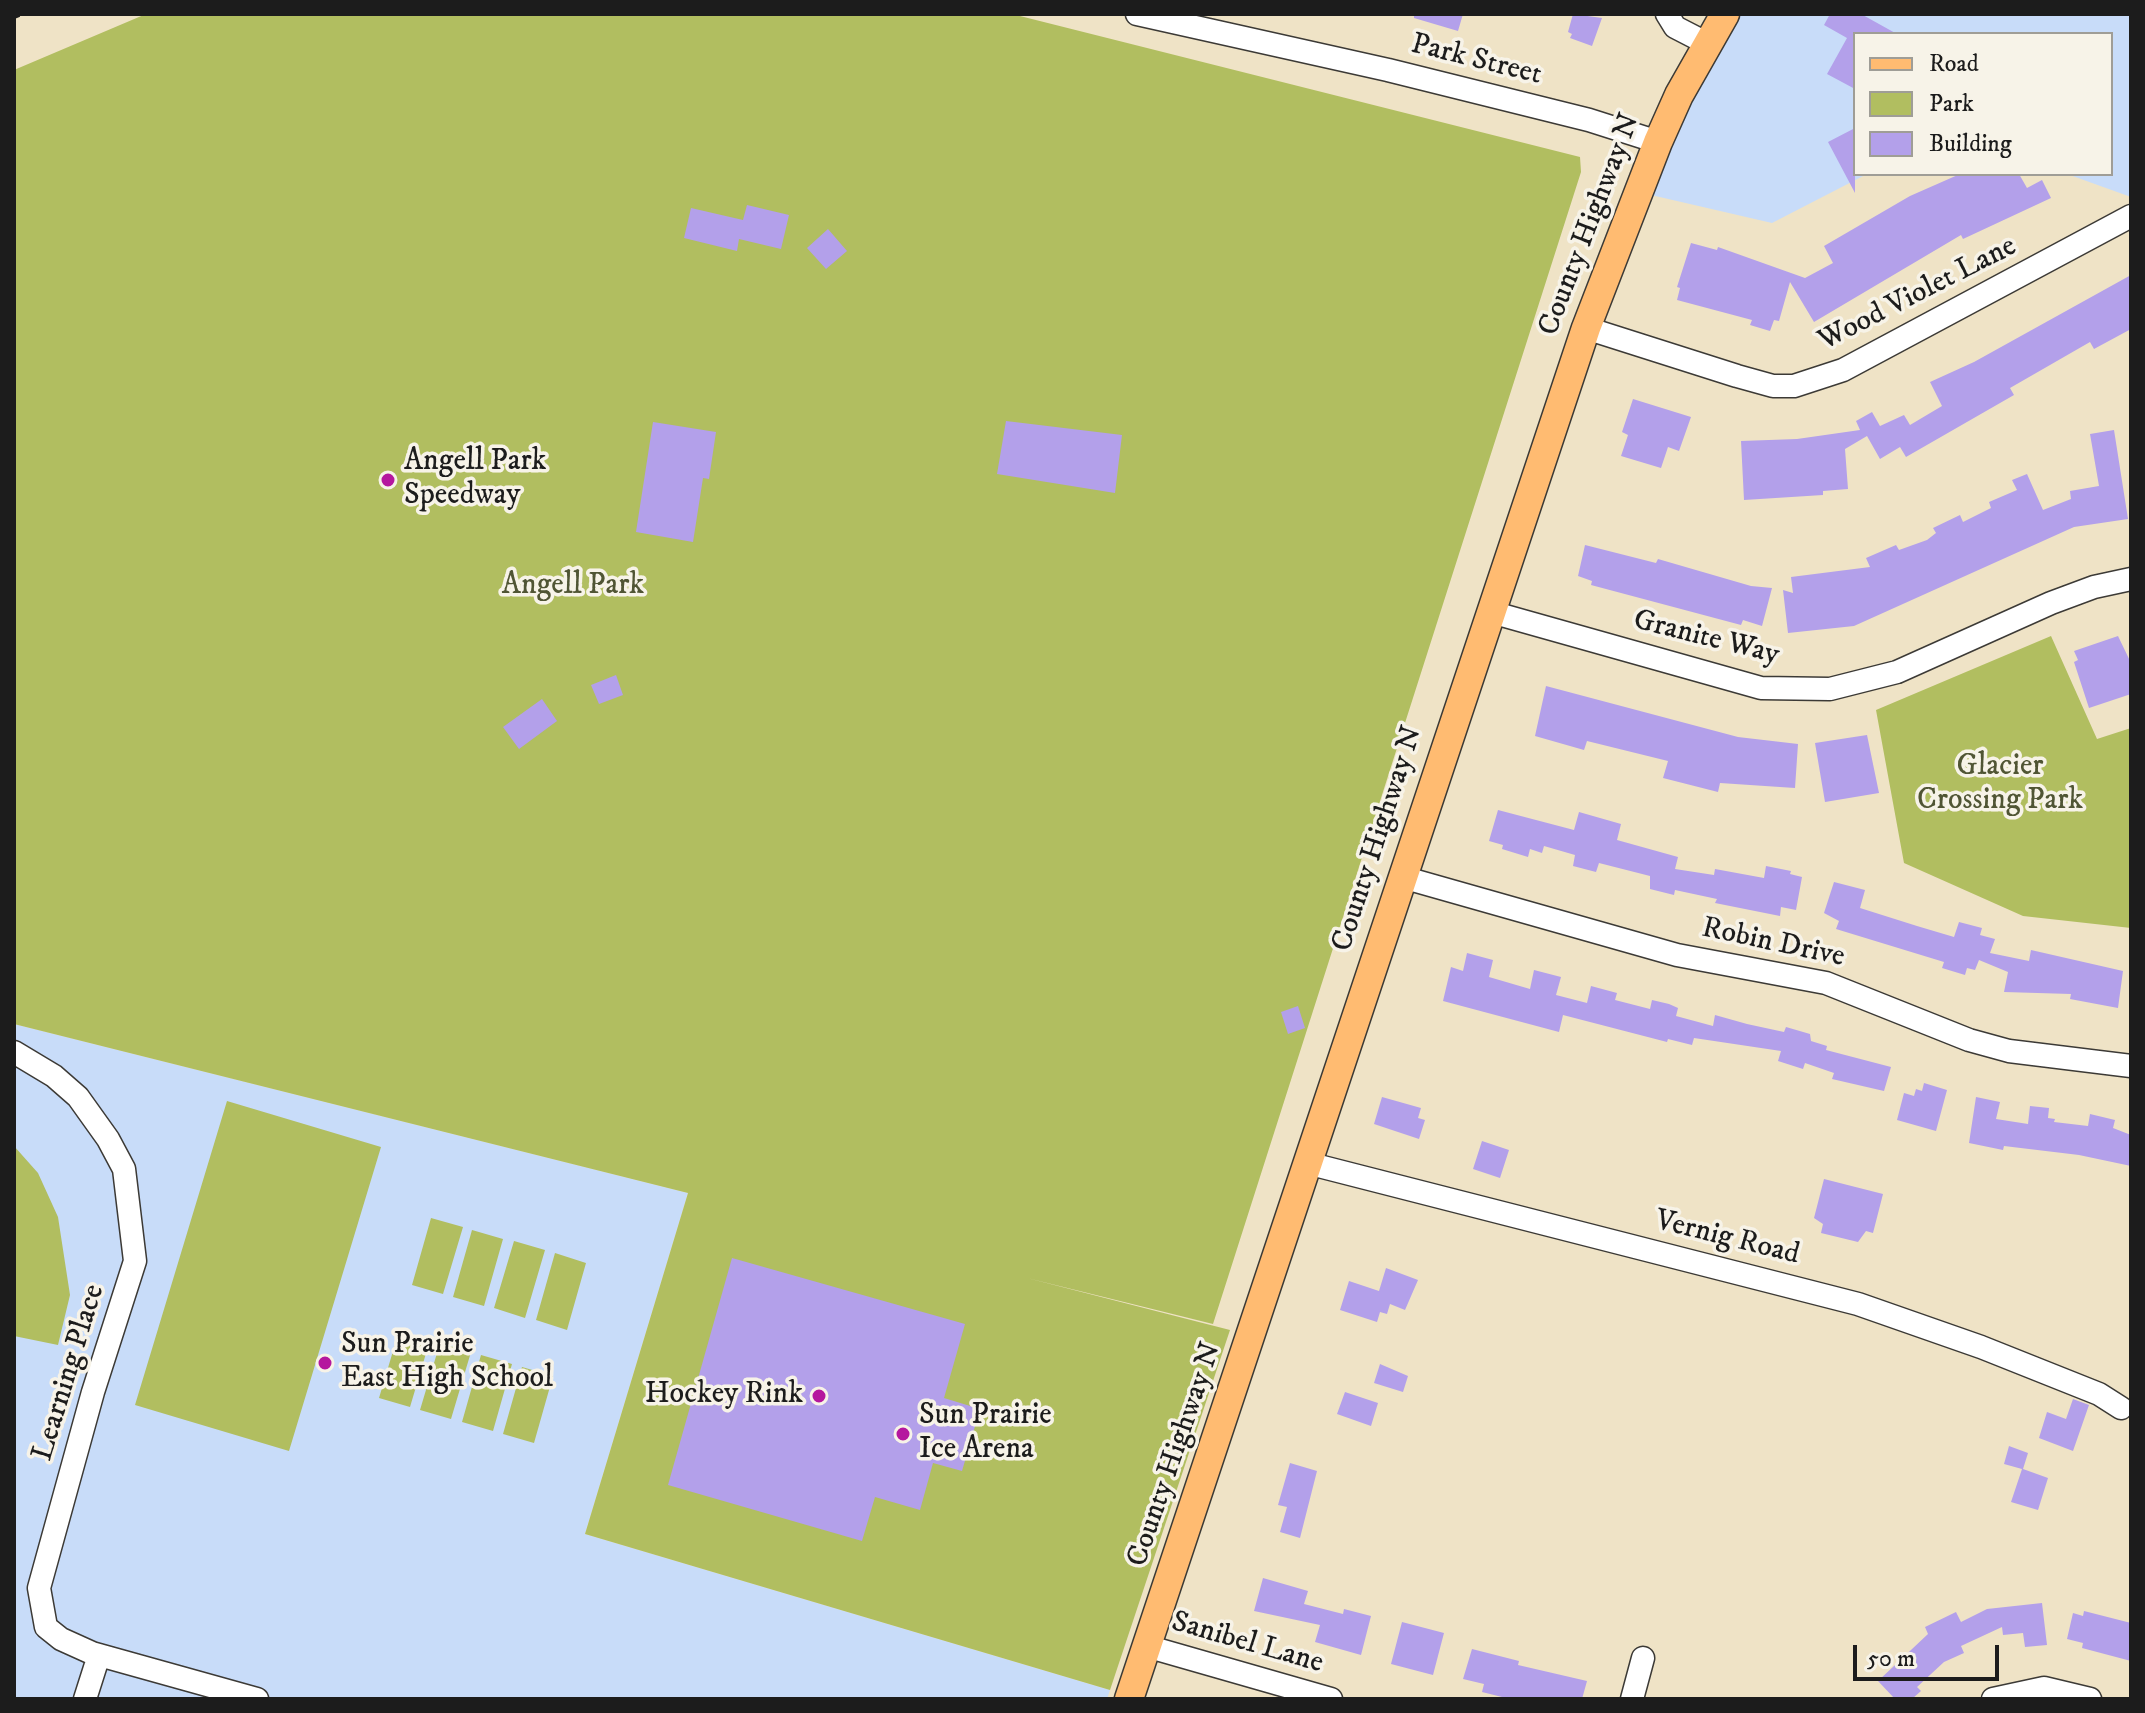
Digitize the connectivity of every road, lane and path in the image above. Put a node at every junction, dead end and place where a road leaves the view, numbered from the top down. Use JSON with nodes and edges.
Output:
{"nodes":[{"id":1,"x":1137,"y":14,"type":"edge"},
{"id":2,"x":1667,"y":14,"type":"edge"},
{"id":3,"x":1725,"y":14,"type":"edge"},
{"id":4,"x":1708,"y":44,"type":"junction"},
{"id":5,"x":1658,"y":142,"type":"junction"},
{"id":6,"x":2131,"y":216,"type":"edge"},
{"id":7,"x":1586,"y":328,"type":"junction"},
{"id":8,"x":2131,"y":579,"type":"edge"},
{"id":9,"x":1491,"y":612,"type":"junction"},
{"id":10,"x":1402,"y":877,"type":"junction"},
{"id":11,"x":14,"y":1052,"type":"edge"},
{"id":12,"x":2131,"y":1066,"type":"edge"},
{"id":13,"x":1307,"y":1163,"type":"junction"},
{"id":14,"x":2121,"y":1408,"type":"dead end"},
{"id":15,"x":1146,"y":1646,"type":"junction"},
{"id":16,"x":99,"y":1655,"type":"junction"},
{"id":17,"x":1643,"y":1658,"type":"dead end"},
{"id":18,"x":85,"y":1699,"type":"edge"},
{"id":19,"x":257,"y":1699,"type":"edge"},
{"id":20,"x":1129,"y":1699,"type":"edge"},
{"id":21,"x":1331,"y":1699,"type":"edge"},
{"id":22,"x":1632,"y":1699,"type":"edge"},
{"id":23,"x":1993,"y":1699,"type":"edge"},
{"id":24,"x":2090,"y":1699,"type":"edge"}],
"edges":[{"from":1,"to":5,"type":"street","name":"Park Street"},
{"from":2,"to":4,"type":"street"},
{"from":3,"to":4,"type":"main road","name":"County Highway N"},
{"from":4,"to":5,"type":"main road","name":"County Highway N"},
{"from":5,"to":7,"type":"main road","name":"County Highway N"},
{"from":6,"to":7,"type":"street","name":"Wood Violet Lane"},
{"from":7,"to":9,"type":"main road","name":"County Highway N"},
{"from":8,"to":9,"type":"street","name":"Granite Way"},
{"from":9,"to":10,"type":"main road","name":"County Highway N"},
{"from":10,"to":12,"type":"street","name":"Robin Drive"},
{"from":10,"to":13,"type":"main road","name":"County Highway N"},
{"from":11,"to":16,"type":"street","name":"Learning Place"},
{"from":13,"to":14,"type":"street","name":"Vernig Road"},
{"from":13,"to":15,"type":"main road","name":"County Highway N"},
{"from":15,"to":20,"type":"main road","name":"County Highway N"},
{"from":15,"to":21,"type":"street","name":"Sanibel Lane"},
{"from":16,"to":18,"type":"street"},
{"from":16,"to":19,"type":"street","name":"Learning Place"},
{"from":17,"to":22,"type":"street"},
{"from":23,"to":24,"type":"street"}]}
